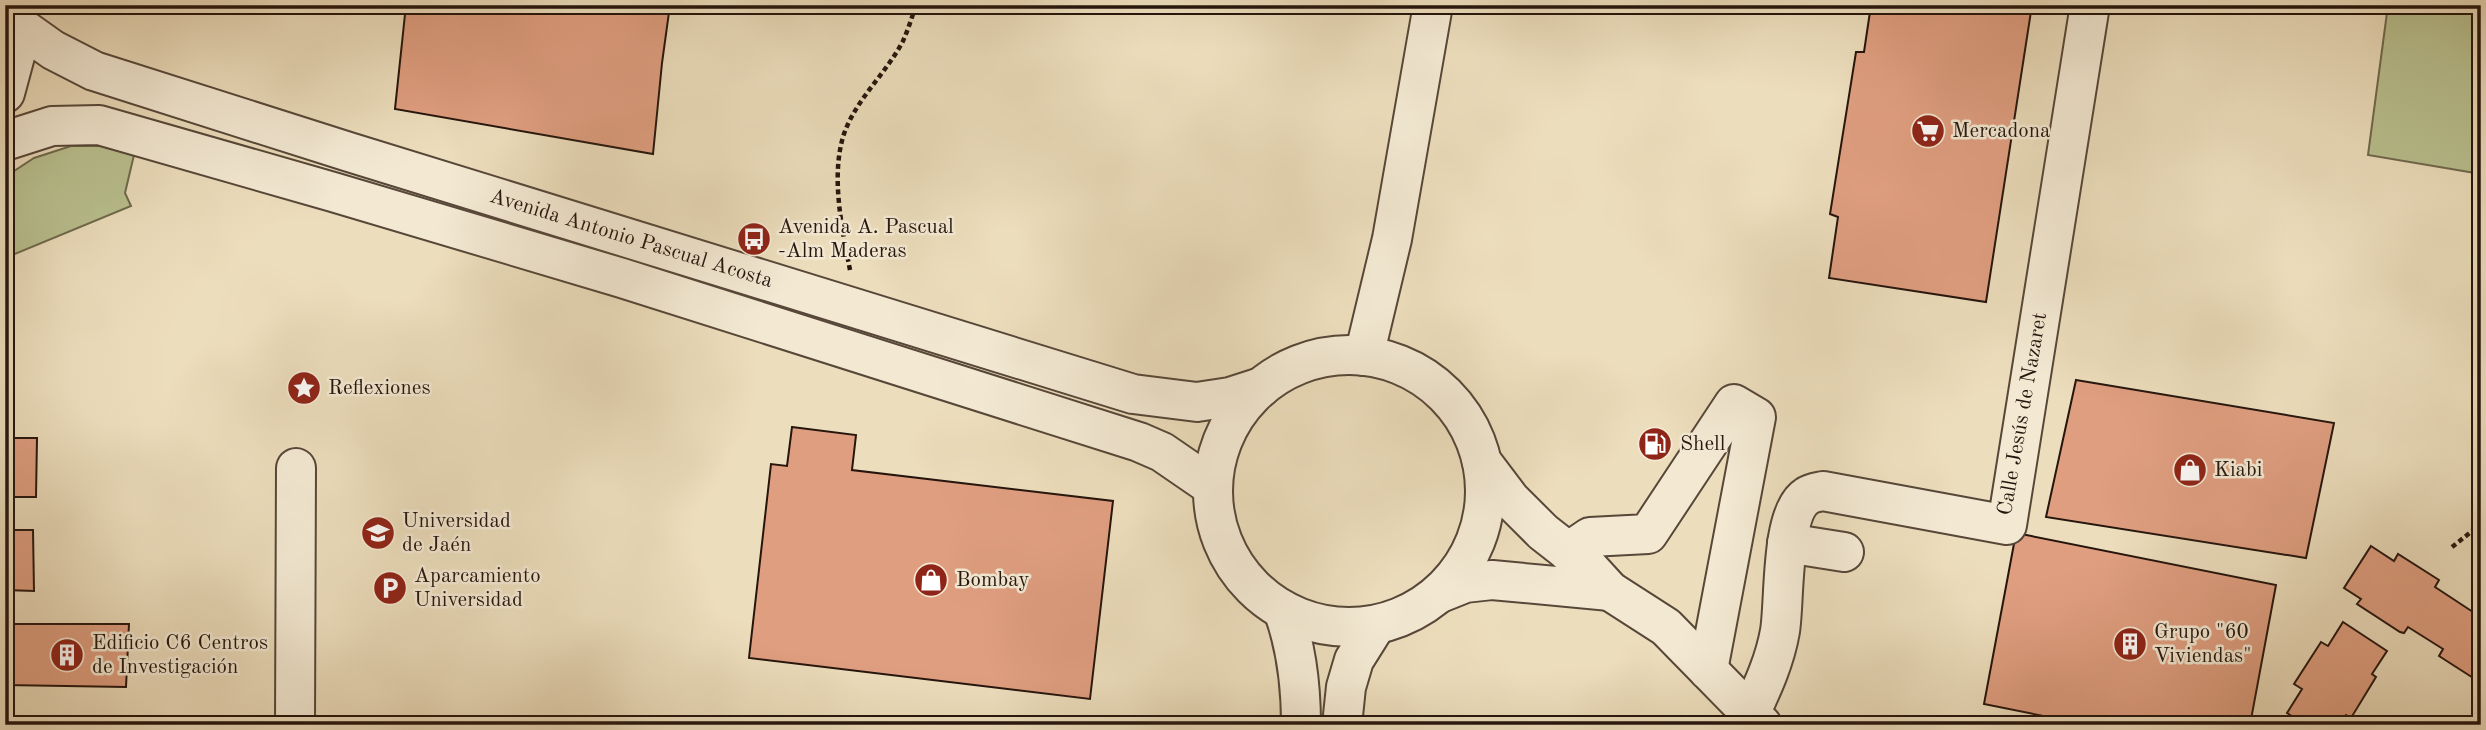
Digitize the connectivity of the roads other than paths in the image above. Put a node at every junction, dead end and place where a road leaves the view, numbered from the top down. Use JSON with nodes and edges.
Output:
{"nodes":[{"id":1,"x":1433,"y":5,"type":"edge"},
{"id":2,"x":2090,"y":5,"type":"edge"},
{"id":3,"x":12,"y":14,"type":"edge"},
{"id":4,"x":5,"y":93,"type":"edge"},
{"id":5,"x":5,"y":141,"type":"edge"},
{"id":6,"x":1364,"y":356,"type":"junction"},
{"id":7,"x":1261,"y":387,"type":"junction"},
{"id":8,"x":1482,"y":462,"type":"junction"},
{"id":9,"x":296,"y":468,"type":"dead end"},
{"id":10,"x":1213,"y":487,"type":"junction"},
{"id":11,"x":1787,"y":543,"type":"junction"},
{"id":12,"x":1844,"y":551,"type":"dead end"},
{"id":13,"x":1568,"y":552,"type":"junction"},
{"id":14,"x":1783,"y":587,"type":"junction"},
{"id":15,"x":1724,"y":589,"type":"junction"},
{"id":16,"x":1610,"y":591,"type":"junction"},
{"id":17,"x":1440,"y":593,"type":"junction"},
{"id":18,"x":1283,"y":610,"type":"junction"},
{"id":19,"x":1376,"y":625,"type":"junction"},
{"id":20,"x":1708,"y":670,"type":"junction"},
{"id":21,"x":1757,"y":719,"type":"edge"},
{"id":22,"x":295,"y":725,"type":"edge"},
{"id":23,"x":1301,"y":725,"type":"edge"},
{"id":24,"x":1342,"y":725,"type":"edge"}],
"edges":[{"from":1,"to":6,"type":"street"},
{"from":2,"to":11,"type":"street","name":"Calle Jesús de Nazaret"},
{"from":3,"to":4,"type":"street"},
{"from":3,"to":7,"type":"street","name":"Avenida Antonio Pascual Acosta"},
{"from":5,"to":10,"type":"street","name":"Avenida Antonio Pascual Acosta"},
{"from":6,"to":7,"type":"street"},
{"from":6,"to":8,"type":"street"},
{"from":7,"to":10,"type":"street"},
{"from":8,"to":13,"type":"street"},
{"from":8,"to":17,"type":"street"},
{"from":9,"to":22,"type":"street"},
{"from":10,"to":18,"type":"street"},
{"from":11,"to":12,"type":"street"},
{"from":11,"to":14,"type":"street","name":"Calle Jesús de Nazaret"},
{"from":13,"to":15,"type":"street"},
{"from":13,"to":16,"type":"street"},
{"from":14,"to":15,"type":"street"},
{"from":14,"to":21,"type":"street","name":"Calle Jesús de Nazaret"},
{"from":15,"to":20,"type":"street"},
{"from":16,"to":17,"type":"street"},
{"from":16,"to":20,"type":"street"},
{"from":17,"to":19,"type":"street"},
{"from":18,"to":19,"type":"street"},
{"from":18,"to":23,"type":"street"},
{"from":19,"to":24,"type":"street"},
{"from":20,"to":21,"type":"street"}]}
